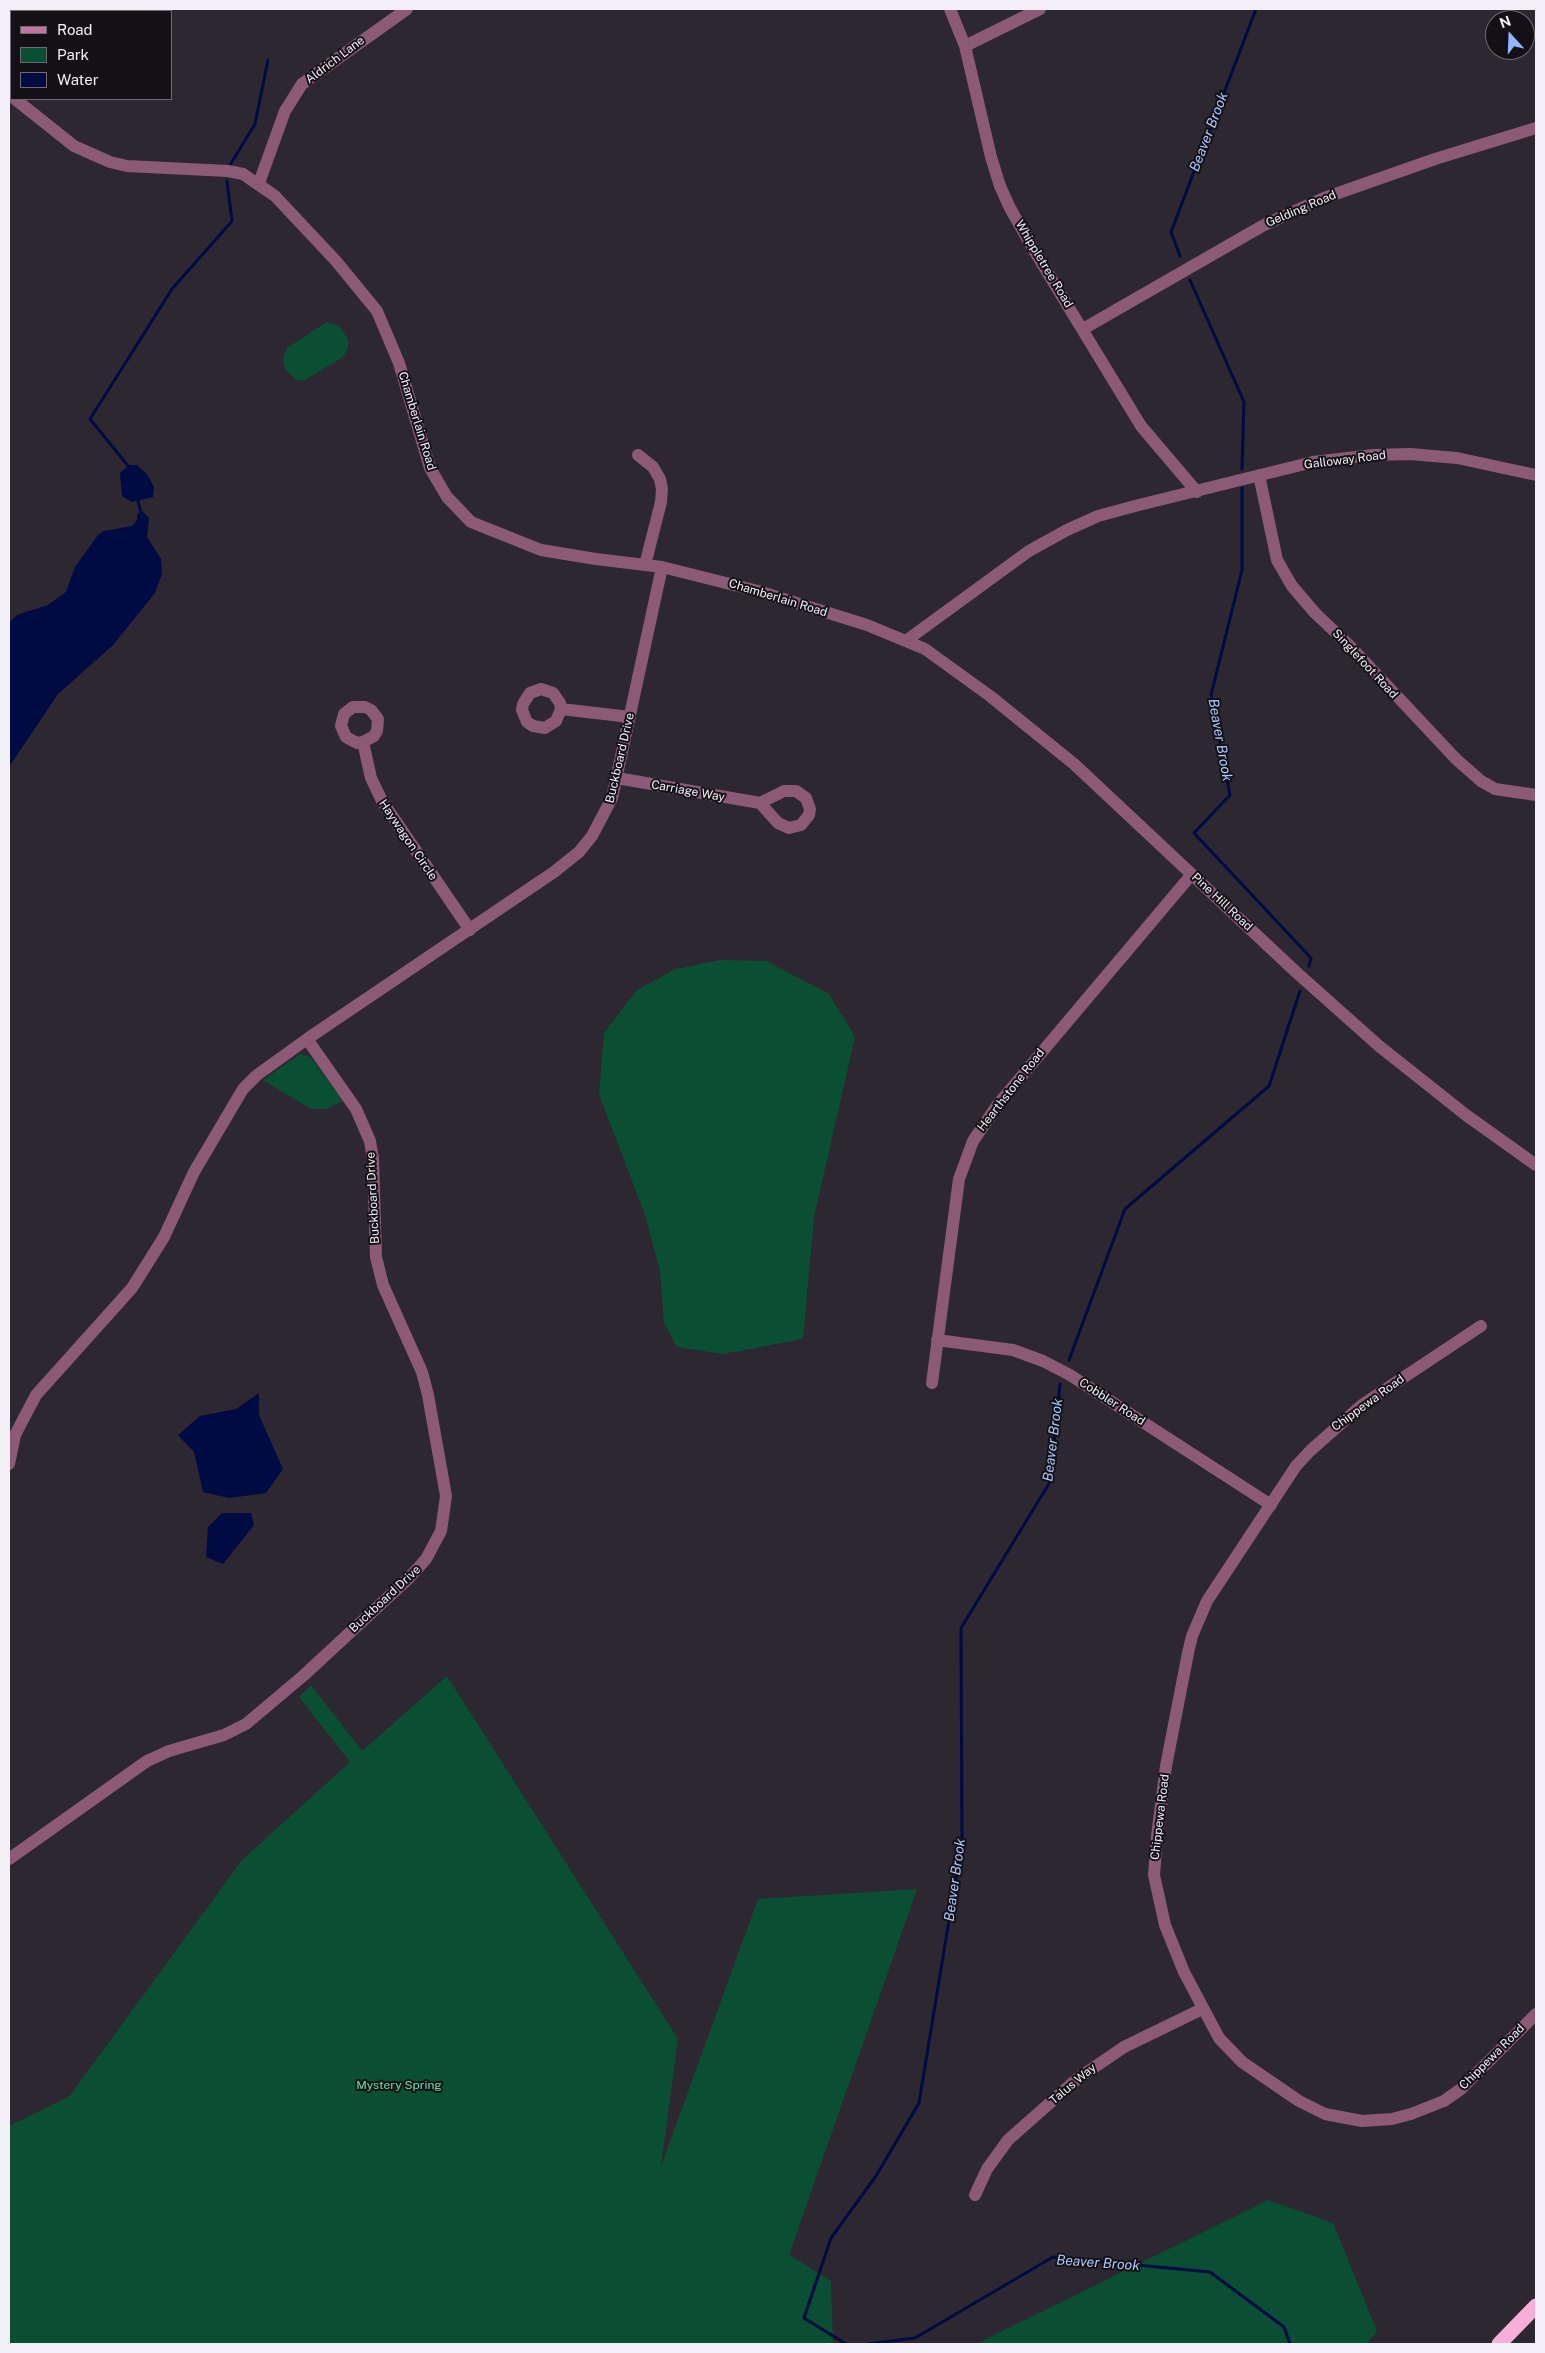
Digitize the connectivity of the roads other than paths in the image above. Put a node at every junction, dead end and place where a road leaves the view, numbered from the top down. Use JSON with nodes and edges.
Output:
{"nodes":[{"id":1,"x":407,"y":9,"type":"edge"},
{"id":2,"x":950,"y":9,"type":"edge"},
{"id":3,"x":1040,"y":9,"type":"edge"},
{"id":4,"x":965,"y":46,"type":"junction"},
{"id":5,"x":17,"y":100,"type":"edge"},
{"id":6,"x":1536,"y":128,"type":"edge"},
{"id":7,"x":259,"y":183,"type":"junction"},
{"id":8,"x":1083,"y":329,"type":"junction"},
{"id":9,"x":638,"y":455,"type":"dead end"},
{"id":10,"x":1259,"y":475,"type":"junction"},
{"id":11,"x":1536,"y":475,"type":"edge"},
{"id":12,"x":1197,"y":492,"type":"junction"},
{"id":13,"x":645,"y":564,"type":"junction"},
{"id":14,"x":662,"y":567,"type":"junction"},
{"id":15,"x":907,"y":640,"type":"junction"},
{"id":16,"x":561,"y":709,"type":"dead end"},
{"id":17,"x":630,"y":716,"type":"junction"},
{"id":18,"x":364,"y":742,"type":"dead end"},
{"id":19,"x":617,"y":778,"type":"junction"},
{"id":20,"x":1536,"y":795,"type":"edge"},
{"id":21,"x":760,"y":803,"type":"dead end"},
{"id":22,"x":1192,"y":874,"type":"junction"},
{"id":23,"x":470,"y":930,"type":"junction"},
{"id":24,"x":307,"y":1039,"type":"junction"},
{"id":25,"x":1536,"y":1165,"type":"edge"},
{"id":26,"x":1481,"y":1326,"type":"dead end"},
{"id":27,"x":938,"y":1340,"type":"junction"},
{"id":28,"x":932,"y":1383,"type":"dead end"},
{"id":29,"x":9,"y":1464,"type":"edge"},
{"id":30,"x":1270,"y":1505,"type":"junction"},
{"id":31,"x":9,"y":1859,"type":"edge"},
{"id":32,"x":1202,"y":2010,"type":"junction"},
{"id":33,"x":1536,"y":2014,"type":"edge"},
{"id":34,"x":975,"y":2195,"type":"dead end"},
{"id":35,"x":1536,"y":2306,"type":"edge"},
{"id":36,"x":1499,"y":2344,"type":"edge"}],
"edges":[{"from":1,"to":7,"type":"street","name":"Aldrich Lane"},
{"from":2,"to":4,"type":"street","name":"Whippletree Road"},
{"from":3,"to":4,"type":"street"},
{"from":4,"to":8,"type":"street","name":"Whippletree Road"},
{"from":5,"to":7,"type":"street","name":"Chamberlain Road"},
{"from":6,"to":8,"type":"street","name":"Gelding Road"},
{"from":7,"to":13,"type":"street","name":"Chamberlain Road"},
{"from":8,"to":12,"type":"street","name":"Whippletree Road"},
{"from":9,"to":13,"type":"street"},
{"from":10,"to":11,"type":"street","name":"Galloway Road"},
{"from":10,"to":12,"type":"street","name":"Galloway Road"},
{"from":10,"to":20,"type":"street","name":"Singlefoot Road"},
{"from":12,"to":15,"type":"street","name":"Galloway Road"},
{"from":13,"to":14,"type":"street","name":"Chamberlain Road"},
{"from":14,"to":15,"type":"street","name":"Chamberlain Road"},
{"from":14,"to":17,"type":"street","name":"Buckboard Drive"},
{"from":15,"to":22,"type":"street","name":"Pine Hill Road"},
{"from":16,"to":17,"type":"street"},
{"from":17,"to":19,"type":"street","name":"Buckboard Drive"},
{"from":18,"to":23,"type":"street","name":"Haywagon Circle"},
{"from":19,"to":21,"type":"street","name":"Carriage Way"},
{"from":19,"to":23,"type":"street","name":"Buckboard Drive"},
{"from":22,"to":25,"type":"street","name":"Pine Hill Road"},
{"from":22,"to":27,"type":"street","name":"Hearthstone Road"},
{"from":23,"to":24,"type":"street","name":"Buckboard Drive"},
{"from":24,"to":29,"type":"street","name":"Buckboard Drive"},
{"from":24,"to":31,"type":"street","name":"Buckboard Drive"},
{"from":26,"to":30,"type":"street","name":"Chippewa Road"},
{"from":27,"to":28,"type":"street","name":"Hearthstone Road"},
{"from":27,"to":30,"type":"street","name":"Cobbler Road"},
{"from":30,"to":32,"type":"street","name":"Chippewa Road"},
{"from":32,"to":33,"type":"street","name":"Chippewa Road"},
{"from":32,"to":34,"type":"street","name":"Talus Way"},
{"from":35,"to":36,"type":"highway"}]}
